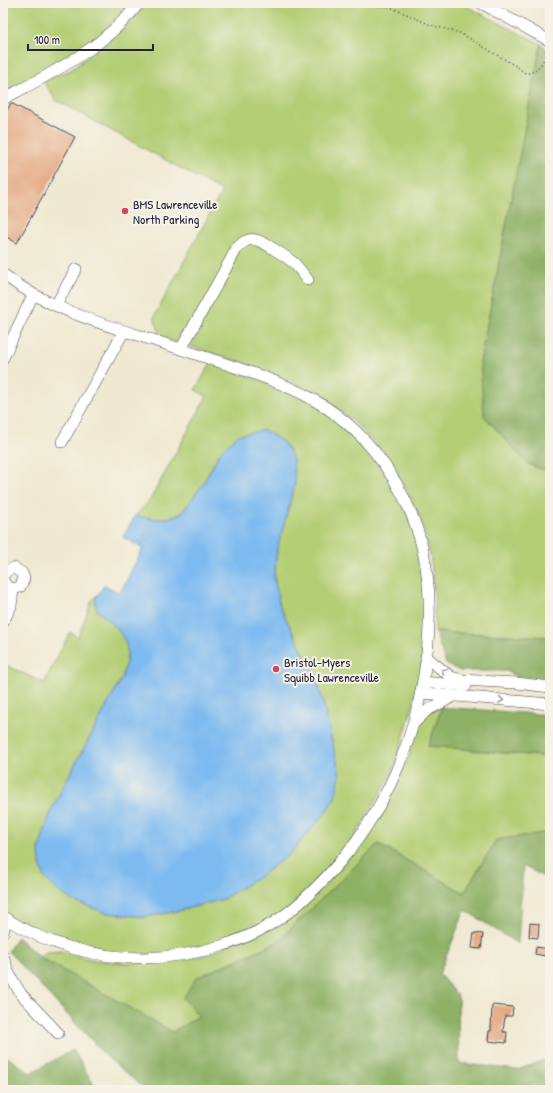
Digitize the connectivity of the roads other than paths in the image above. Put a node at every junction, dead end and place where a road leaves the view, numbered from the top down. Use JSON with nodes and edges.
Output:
{"nodes":[{"id":1,"x":139,"y":3,"type":"edge"},
{"id":2,"x":481,"y":3,"type":"edge"},
{"id":3,"x":550,"y":42,"type":"edge"},
{"id":4,"x":3,"y":99,"type":"edge"},
{"id":5,"x":76,"y":269,"type":"dead end"},
{"id":6,"x":3,"y":274,"type":"edge"},
{"id":7,"x":308,"y":280,"type":"dead end"},
{"id":8,"x":33,"y":295,"type":"junction"},
{"id":9,"x":56,"y":305,"type":"junction"},
{"id":10,"x":124,"y":331,"type":"junction"},
{"id":11,"x":181,"y":349,"type":"junction"},
{"id":12,"x":3,"y":358,"type":"edge"},
{"id":13,"x":62,"y":442,"type":"dead end"},
{"id":14,"x":3,"y":576,"type":"edge"},
{"id":15,"x":3,"y":580,"type":"edge"},
{"id":16,"x":13,"y":589,"type":"junction"},
{"id":17,"x":7,"y":604,"type":"edge"},
{"id":18,"x":3,"y":622,"type":"edge"},
{"id":19,"x":426,"y":657,"type":"junction"},
{"id":20,"x":422,"y":688,"type":"junction"},
{"id":21,"x":550,"y":688,"type":"edge"},
{"id":22,"x":484,"y":693,"type":"junction"},
{"id":23,"x":550,"y":693,"type":"edge"},
{"id":24,"x":454,"y":696,"type":"junction"},
{"id":25,"x":550,"y":704,"type":"edge"},
{"id":26,"x":413,"y":725,"type":"junction"},
{"id":27,"x":5,"y":918,"type":"edge"},
{"id":28,"x":3,"y":932,"type":"edge"},
{"id":29,"x":3,"y":956,"type":"edge"},
{"id":30,"x":58,"y":1033,"type":"dead end"}],
"edges":[{"from":1,"to":4,"type":"street"},
{"from":2,"to":3,"type":"street"},
{"from":5,"to":9,"type":"street"},
{"from":6,"to":8,"type":"street"},
{"from":7,"to":11,"type":"street"},
{"from":8,"to":9,"type":"street"},
{"from":8,"to":12,"type":"street"},
{"from":9,"to":10,"type":"street"},
{"from":10,"to":11,"type":"street"},
{"from":10,"to":13,"type":"street"},
{"from":11,"to":19,"type":"street"},
{"from":14,"to":16,"type":"street"},
{"from":15,"to":16,"type":"street"},
{"from":16,"to":17,"type":"street"},
{"from":17,"to":18,"type":"street"},
{"from":19,"to":20,"type":"street"},
{"from":21,"to":19,"type":"street","one_way":true},
{"from":20,"to":22,"type":"street"},
{"from":20,"to":24,"type":"street"},
{"from":20,"to":26,"type":"street"},
{"from":22,"to":23,"type":"street"},
{"from":22,"to":24,"type":"street"},
{"from":22,"to":25,"type":"street","one_way":true},
{"from":24,"to":26,"type":"street"},
{"from":26,"to":27,"type":"street"},
{"from":27,"to":28,"type":"street"},
{"from":29,"to":30,"type":"street"}]}
